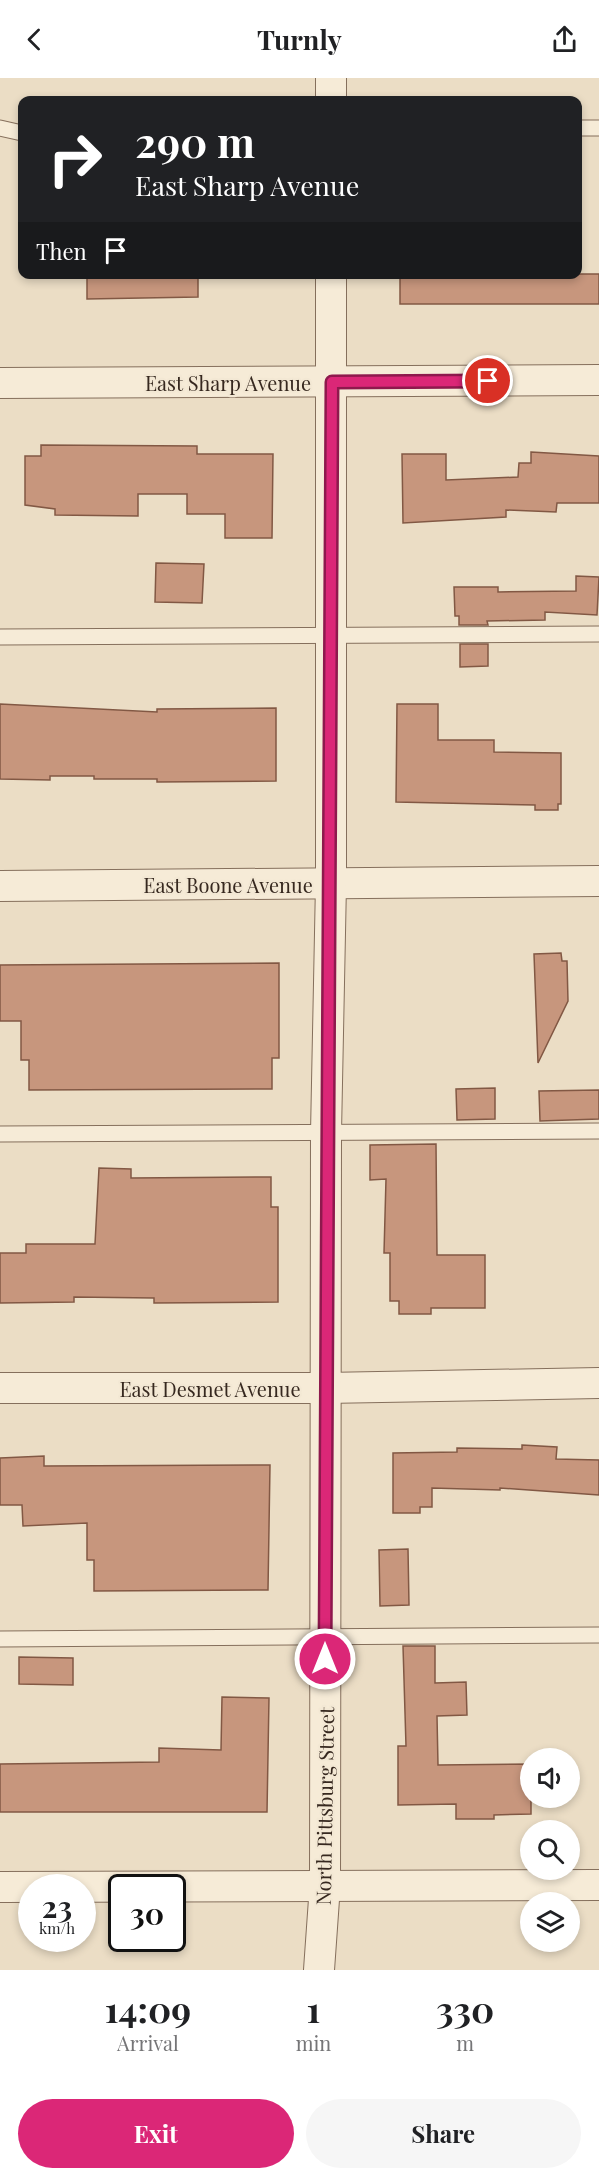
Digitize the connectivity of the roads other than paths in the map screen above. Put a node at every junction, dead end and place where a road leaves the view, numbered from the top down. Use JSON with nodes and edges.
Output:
{"nodes":[{"id":1,"x":331,"y":78,"type":"edge"},
{"id":2,"x":331,"y":96,"type":"edge"},
{"id":3,"x":0,"y":128,"type":"edge"},
{"id":4,"x":582,"y":128,"type":"edge"},
{"id":5,"x":599,"y":128,"type":"edge"},
{"id":6,"x":18,"y":132,"type":"edge"},
{"id":7,"x":331,"y":279,"type":"edge"},
{"id":8,"x":599,"y":380,"type":"edge"},
{"id":9,"x":332,"y":382,"type":"junction"},
{"id":10,"x":0,"y":383,"type":"edge"},
{"id":11,"x":599,"y":634,"type":"edge"},
{"id":12,"x":330,"y":636,"type":"junction"},
{"id":13,"x":0,"y":637,"type":"edge"},
{"id":14,"x":599,"y":881,"type":"edge"},
{"id":15,"x":331,"y":883,"type":"junction"},
{"id":16,"x":0,"y":886,"type":"edge"},
{"id":17,"x":599,"y":1131,"type":"edge"},
{"id":18,"x":326,"y":1133,"type":"junction"},
{"id":19,"x":0,"y":1134,"type":"edge"},
{"id":20,"x":599,"y":1383,"type":"edge"},
{"id":21,"x":0,"y":1388,"type":"edge"},
{"id":22,"x":325,"y":1388,"type":"junction"},
{"id":23,"x":599,"y":1635,"type":"edge"},
{"id":24,"x":325,"y":1637,"type":"junction"},
{"id":25,"x":0,"y":1639,"type":"edge"},
{"id":26,"x":325,"y":1885,"type":"junction"},
{"id":27,"x":599,"y":1885,"type":"edge"},
{"id":28,"x":0,"y":1887,"type":"edge"},
{"id":29,"x":319,"y":1970,"type":"edge"}],
"edges":[{"from":1,"to":2,"type":"street"},
{"from":3,"to":6,"type":"lane"},
{"from":4,"to":5,"type":"lane"},
{"from":7,"to":9,"type":"street","name":"North Pittsburg Street"},
{"from":8,"to":9,"type":"street","name":"East Sharp Avenue"},
{"from":9,"to":10,"type":"street","name":"East Sharp Avenue"},
{"from":9,"to":12,"type":"street","name":"North Pittsburg Street"},
{"from":11,"to":12,"type":"lane"},
{"from":12,"to":13,"type":"lane"},
{"from":12,"to":15,"type":"street","name":"North Pittsburg Street"},
{"from":14,"to":15,"type":"street","name":"East Boone Avenue"},
{"from":15,"to":16,"type":"street","name":"East Boone Avenue"},
{"from":15,"to":18,"type":"street","name":"North Pittsburg Street"},
{"from":17,"to":18,"type":"lane"},
{"from":18,"to":19,"type":"lane"},
{"from":18,"to":22,"type":"street","name":"North Pittsburg Street"},
{"from":20,"to":22,"type":"street","name":"East Desmet Avenue"},
{"from":21,"to":22,"type":"street","name":"East Desmet Avenue"},
{"from":22,"to":24,"type":"street","name":"North Pittsburg Street"},
{"from":23,"to":24,"type":"lane"},
{"from":24,"to":25,"type":"lane"},
{"from":24,"to":26,"type":"street","name":"North Pittsburg Street"},
{"from":26,"to":27,"type":"street"},
{"from":26,"to":28,"type":"street"},
{"from":26,"to":29,"type":"street","name":"North Pittsburg Street"}]}
